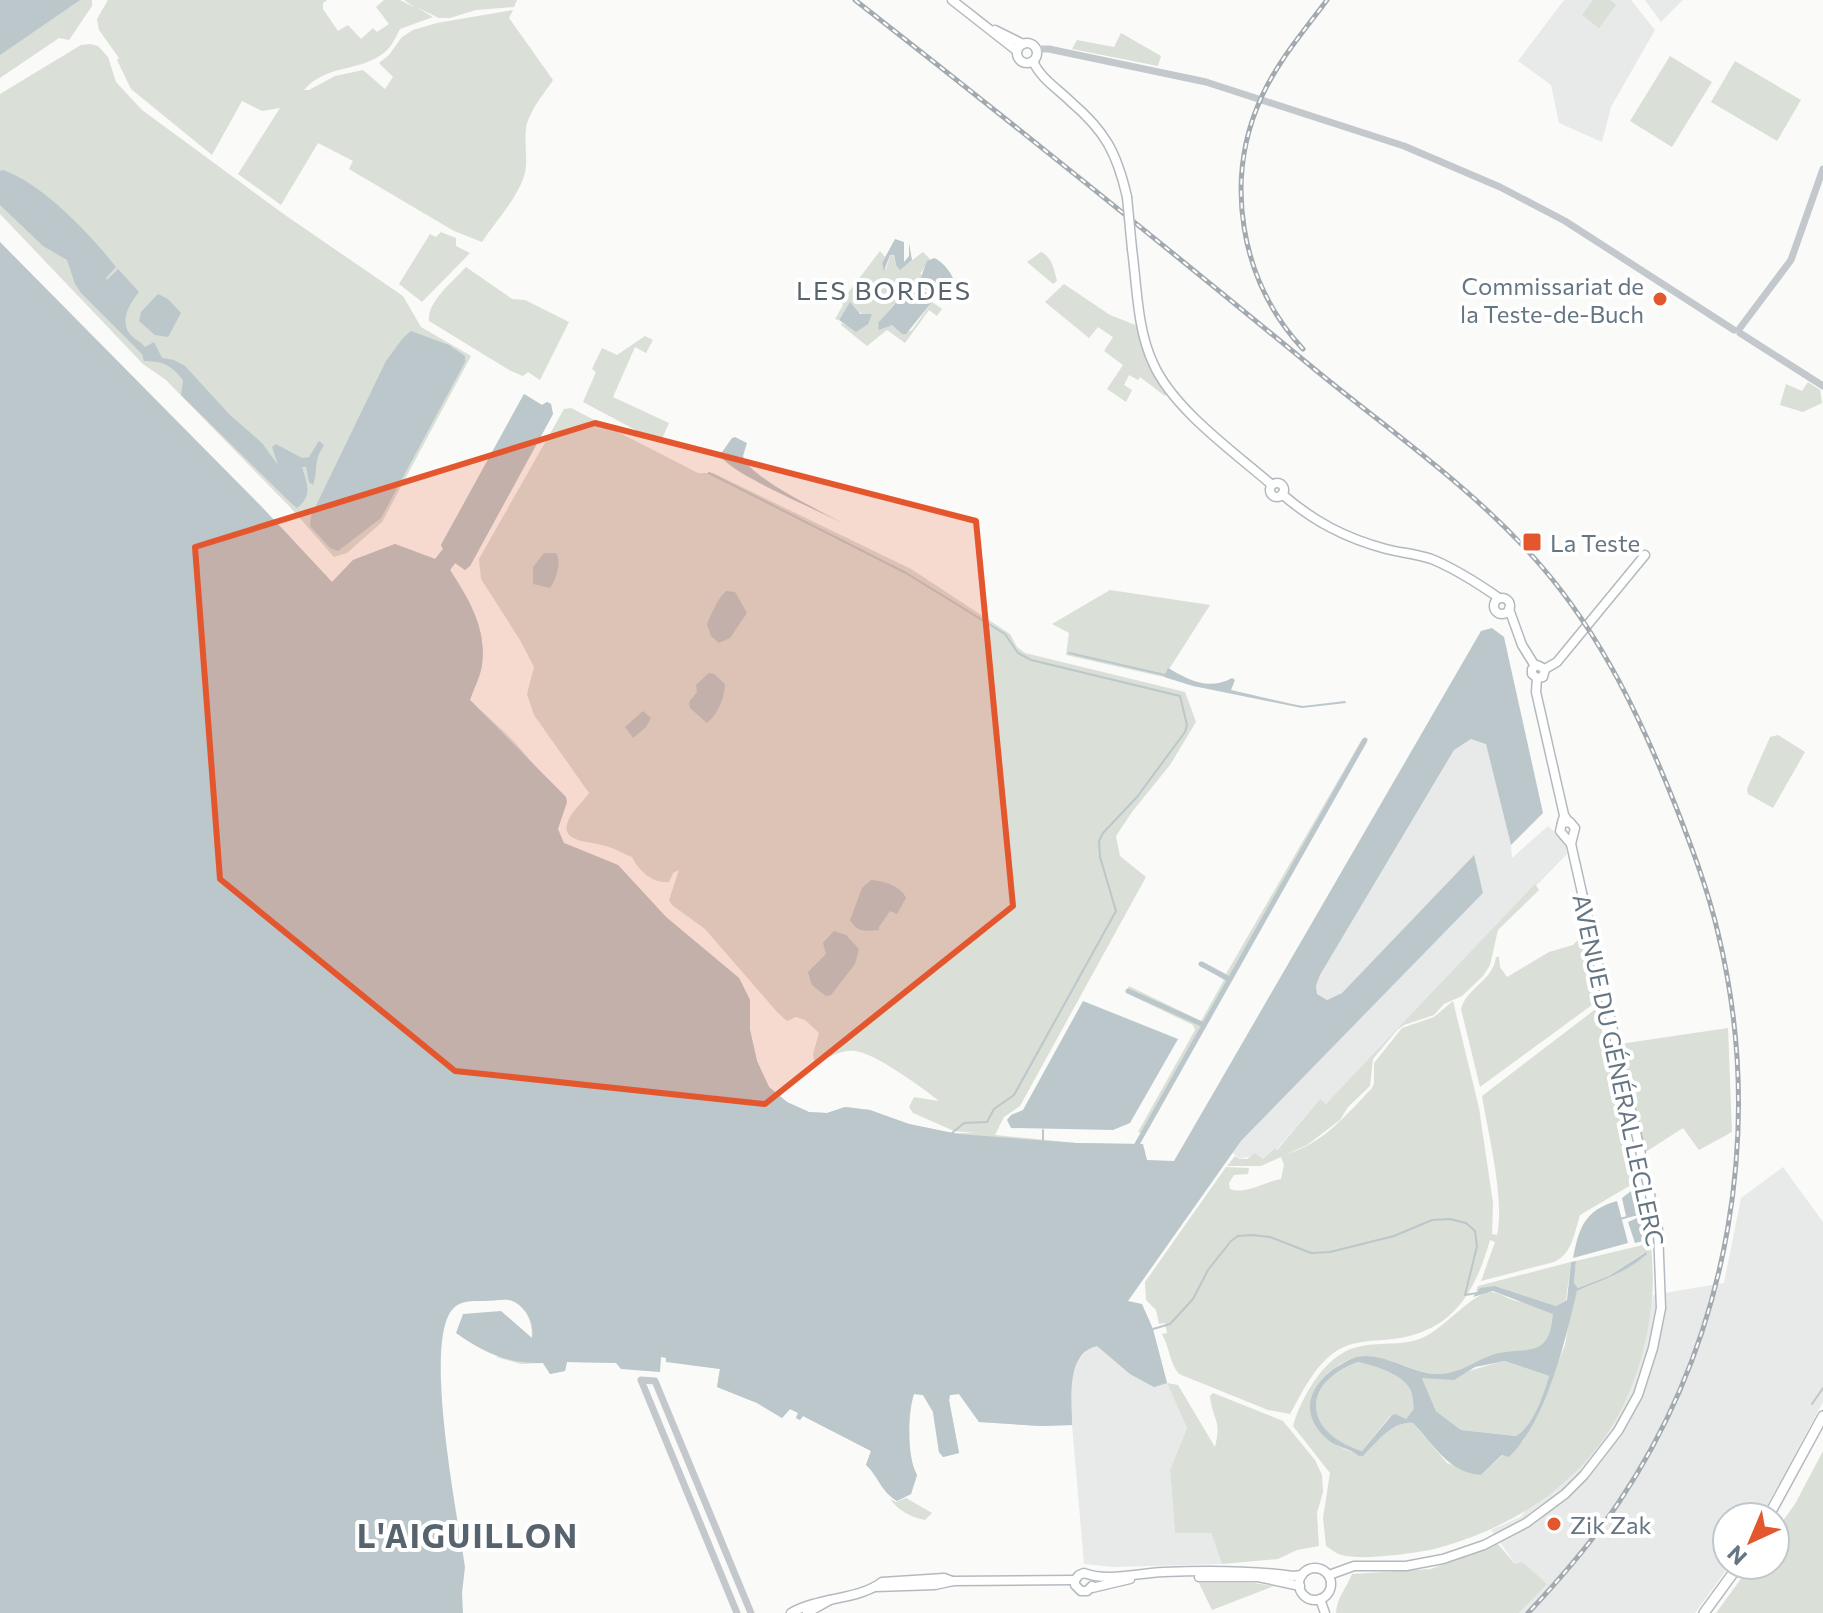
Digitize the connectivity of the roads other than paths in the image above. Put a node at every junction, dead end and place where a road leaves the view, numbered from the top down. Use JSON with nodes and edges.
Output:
{"nodes":[{"id":1,"x":952,"y":0,"type":"edge"},
{"id":2,"x":1020,"y":47,"type":"junction"},
{"id":3,"x":1036,"y":49,"type":"junction"},
{"id":4,"x":1033,"y":61,"type":"junction"},
{"id":5,"x":1823,"y":169,"type":"edge"},
{"id":6,"x":1738,"y":330,"type":"junction"},
{"id":7,"x":1823,"y":386,"type":"edge"},
{"id":8,"x":1645,"y":555,"type":"dead end"},
{"id":9,"x":1535,"y":666,"type":"junction"},
{"id":10,"x":1545,"y":669,"type":"junction"},
{"id":11,"x":1537,"y":678,"type":"junction"},
{"id":12,"x":1565,"y":820,"type":"junction"},
{"id":13,"x":1569,"y":839,"type":"junction"},
{"id":14,"x":1823,"y":1416,"type":"edge"},
{"id":15,"x":1777,"y":1501,"type":"edge"},
{"id":16,"x":1302,"y":1575,"type":"junction"},
{"id":17,"x":1329,"y":1575,"type":"junction"},
{"id":18,"x":1075,"y":1580,"type":"junction"},
{"id":19,"x":1727,"y":1581,"type":"edge"},
{"id":20,"x":1092,"y":1583,"type":"junction"},
{"id":21,"x":1300,"y":1586,"type":"junction"},
{"id":22,"x":1320,"y":1599,"type":"junction"},
{"id":23,"x":830,"y":1600,"type":"junction"},
{"id":24,"x":737,"y":1613,"type":"edge"},
{"id":25,"x":751,"y":1613,"type":"edge"},
{"id":26,"x":791,"y":1613,"type":"edge"},
{"id":27,"x":807,"y":1613,"type":"edge"},
{"id":28,"x":1325,"y":1613,"type":"edge"},
{"id":29,"x":1704,"y":1613,"type":"edge"}],
"edges":[{"from":1,"to":2,"type":"main road"},
{"from":2,"to":3,"type":"main road"},
{"from":2,"to":4,"type":"main road"},
{"from":3,"to":4,"type":"main road"},
{"from":3,"to":6,"type":"street"},
{"from":4,"to":9,"type":"main road","bridge":true},
{"from":5,"to":6,"type":"street"},
{"from":6,"to":7,"type":"street"},
{"from":8,"to":10,"type":"main road"},
{"from":9,"to":10,"type":"main road"},
{"from":9,"to":11,"type":"main road"},
{"from":10,"to":11,"type":"main road"},
{"from":11,"to":12,"type":"main road"},
{"from":12,"to":13,"type":"main road"},
{"from":12,"to":13,"type":"main road"},
{"from":13,"to":17,"type":"main road","name":"AVENUE DU GÉNÉRAL LECLERC"},
{"from":14,"to":15,"type":"main road"},
{"from":16,"to":17,"type":"main road"},
{"from":16,"to":20,"type":"main road"},
{"from":16,"to":21,"type":"main road"},
{"from":17,"to":22,"type":"main road"},
{"from":18,"to":20,"type":"main road"},
{"from":18,"to":20,"type":"main road"},
{"from":18,"to":23,"type":"main road"},
{"from":19,"to":29,"type":"main road"},
{"from":20,"to":21,"type":"main road"},
{"from":21,"to":22,"type":"main road"},
{"from":22,"to":28,"type":"main road"},
{"from":23,"to":26,"type":"main road"},
{"from":23,"to":27,"type":"main road"},
{"from":24,"to":25,"type":"street"}]}
